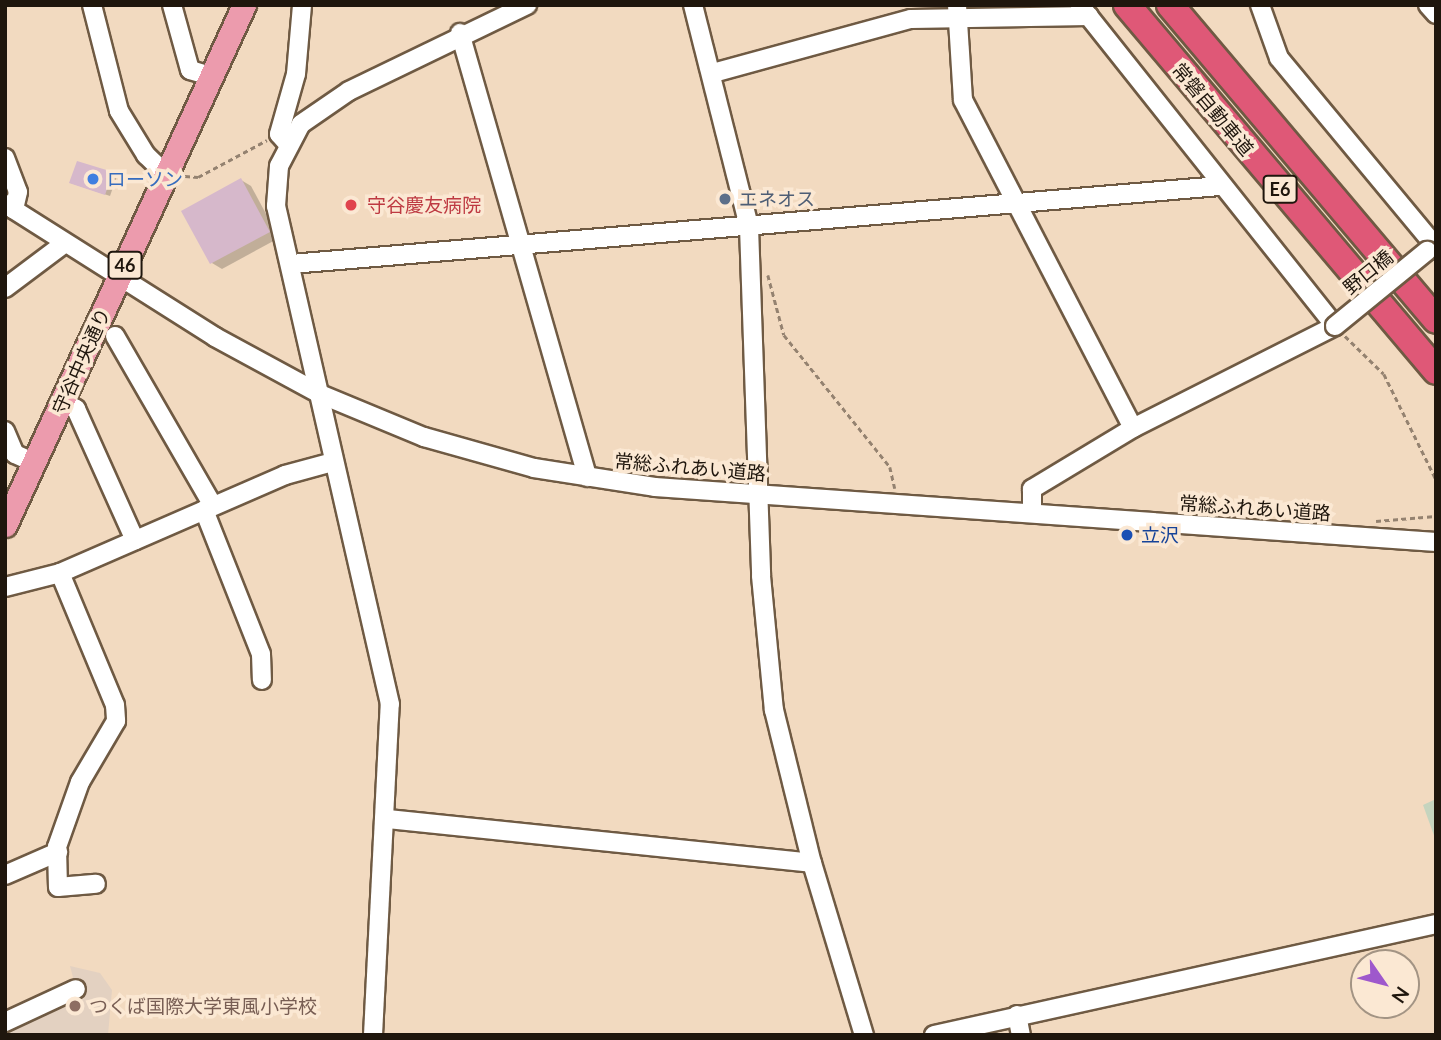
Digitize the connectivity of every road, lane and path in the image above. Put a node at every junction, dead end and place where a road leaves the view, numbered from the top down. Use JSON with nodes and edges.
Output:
{"nodes":[{"id":1,"x":92,"y":5,"type":"edge"},
{"id":2,"x":172,"y":5,"type":"edge"},
{"id":3,"x":244,"y":5,"type":"edge"},
{"id":4,"x":302,"y":5,"type":"edge"},
{"id":5,"x":527,"y":5,"type":"edge"},
{"id":6,"x":693,"y":5,"type":"edge"},
{"id":7,"x":1127,"y":5,"type":"edge"},
{"id":8,"x":1170,"y":5,"type":"edge"},
{"id":9,"x":1260,"y":5,"type":"edge"},
{"id":10,"x":1427,"y":5,"type":"edge"},
{"id":11,"x":1084,"y":11,"type":"edge"},
{"id":12,"x":957,"y":12,"type":"edge"},
{"id":13,"x":1436,"y":14,"type":"edge"},
{"id":14,"x":460,"y":33,"type":"junction"},
{"id":15,"x":713,"y":73,"type":"junction"},
{"id":16,"x":211,"y":76,"type":"junction"},
{"id":17,"x":283,"y":139,"type":"junction"},
{"id":18,"x":5,"y":158,"type":"edge"},
{"id":19,"x":166,"y":174,"type":"junction"},
{"id":20,"x":1220,"y":186,"type":"junction"},
{"id":21,"x":1013,"y":203,"type":"junction"},
{"id":22,"x":10,"y":207,"type":"edge"},
{"id":23,"x":749,"y":227,"type":"junction"},
{"id":24,"x":65,"y":243,"type":"junction"},
{"id":25,"x":520,"y":248,"type":"junction"},
{"id":26,"x":1433,"y":248,"type":"edge"},
{"id":27,"x":290,"y":264,"type":"junction"},
{"id":28,"x":753,"y":272,"type":"junction"},
{"id":29,"x":119,"y":277,"type":"junction"},
{"id":30,"x":5,"y":288,"type":"edge"},
{"id":31,"x":1436,"y":320,"type":"edge"},
{"id":32,"x":1335,"y":326,"type":"junction"},
{"id":33,"x":115,"y":336,"type":"dead end"},
{"id":34,"x":1436,"y":371,"type":"edge"},
{"id":35,"x":320,"y":394,"type":"junction"},
{"id":36,"x":63,"y":402,"type":"junction"},
{"id":37,"x":1133,"y":428,"type":"junction"},
{"id":38,"x":5,"y":430,"type":"edge"},
{"id":39,"x":35,"y":463,"type":"junction"},
{"id":40,"x":334,"y":463,"type":"junction"},
{"id":41,"x":587,"y":477,"type":"junction"},
{"id":42,"x":1436,"y":479,"type":"edge"},
{"id":43,"x":761,"y":495,"type":"junction"},
{"id":44,"x":898,"y":505,"type":"junction"},
{"id":45,"x":208,"y":508,"type":"junction"},
{"id":46,"x":1032,"y":513,"type":"junction"},
{"id":47,"x":1436,"y":516,"type":"edge"},
{"id":48,"x":5,"y":525,"type":"edge"},
{"id":49,"x":1368,"y":537,"type":"junction"},
{"id":50,"x":135,"y":540,"type":"junction"},
{"id":51,"x":1436,"y":542,"type":"edge"},
{"id":52,"x":60,"y":573,"type":"junction"},
{"id":53,"x":5,"y":587,"type":"edge"},
{"id":54,"x":262,"y":680,"type":"dead end"},
{"id":55,"x":387,"y":819,"type":"junction"},
{"id":56,"x":58,"y":852,"type":"junction"},
{"id":57,"x":811,"y":863,"type":"junction"},
{"id":58,"x":5,"y":875,"type":"edge"},
{"id":59,"x":96,"y":884,"type":"dead end"},
{"id":60,"x":1436,"y":923,"type":"edge"},
{"id":61,"x":76,"y":989,"type":"dead end"},
{"id":62,"x":1017,"y":1015,"type":"junction"},
{"id":63,"x":5,"y":1022,"type":"edge"},
{"id":64,"x":373,"y":1035,"type":"edge"},
{"id":65,"x":864,"y":1035,"type":"edge"},
{"id":66,"x":934,"y":1035,"type":"edge"},
{"id":67,"x":1021,"y":1035,"type":"edge"}],
"edges":[{"from":1,"to":19,"type":"street"},
{"from":2,"to":16,"type":"street"},
{"from":3,"to":16,"type":"main road","name":"守谷中央通り","number":"46"},
{"from":4,"to":17,"type":"street"},
{"from":5,"to":14,"type":"street"},
{"from":6,"to":15,"type":"street"},
{"from":7,"to":34,"type":"highway","name":"常磐自動車道","number":"E6"},
{"from":8,"to":31,"type":"highway","name":"常磐自動車道","number":"E6"},
{"from":9,"to":26,"type":"street"},
{"from":10,"to":13,"type":"street"},
{"from":11,"to":12,"type":"street"},
{"from":11,"to":20,"type":"street"},
{"from":12,"to":15,"type":"street"},
{"from":12,"to":21,"type":"street"},
{"from":14,"to":17,"type":"street"},
{"from":14,"to":25,"type":"street"},
{"from":15,"to":23,"type":"street"},
{"from":16,"to":19,"type":"main road","name":"守谷中央通り","number":"46"},
{"from":17,"to":19,"type":"path"},
{"from":17,"to":27,"type":"street"},
{"from":18,"to":22,"type":"street"},
{"from":19,"to":29,"type":"main road","name":"守谷中央通り","number":"46"},
{"from":20,"to":21,"type":"street"},
{"from":20,"to":32,"type":"street"},
{"from":21,"to":23,"type":"street"},
{"from":21,"to":37,"type":"street"},
{"from":22,"to":24,"type":"street","name":"常総ふれあい道路"},
{"from":23,"to":25,"type":"street"},
{"from":23,"to":28,"type":"street"},
{"from":24,"to":29,"type":"street","name":"常総ふれあい道路"},
{"from":24,"to":30,"type":"street"},
{"from":25,"to":27,"type":"street"},
{"from":25,"to":41,"type":"street"},
{"from":26,"to":32,"type":"street","name":"野口橋","bridge":true},
{"from":27,"to":35,"type":"street"},
{"from":28,"to":43,"type":"street"},
{"from":28,"to":44,"type":"path"},
{"from":29,"to":35,"type":"street","name":"常総ふれあい道路"},
{"from":29,"to":36,"type":"main road","name":"守谷中央通り","number":"46"},
{"from":32,"to":37,"type":"street","name":"野口橋"},
{"from":32,"to":42,"type":"path"},
{"from":33,"to":45,"type":"street"},
{"from":35,"to":40,"type":"street"},
{"from":35,"to":41,"type":"street","name":"常総ふれあい道路"},
{"from":36,"to":39,"type":"main road","name":"守谷中央通り","number":"46"},
{"from":36,"to":50,"type":"street"},
{"from":37,"to":46,"type":"street","name":"野口橋"},
{"from":38,"to":39,"type":"street"},
{"from":39,"to":48,"type":"main road","name":"守谷中央通り","number":"46"},
{"from":40,"to":45,"type":"street"},
{"from":40,"to":55,"type":"street"},
{"from":41,"to":43,"type":"street","name":"常総ふれあい道路"},
{"from":43,"to":44,"type":"street","name":"常総ふれあい道路"},
{"from":43,"to":57,"type":"street"},
{"from":44,"to":46,"type":"street","name":"常総ふれあい道路"},
{"from":45,"to":50,"type":"street"},
{"from":45,"to":54,"type":"street"},
{"from":46,"to":49,"type":"street","name":"常総ふれあい道路"},
{"from":47,"to":49,"type":"path"},
{"from":49,"to":51,"type":"street","name":"常総ふれあい道路"},
{"from":50,"to":52,"type":"street"},
{"from":52,"to":53,"type":"street"},
{"from":52,"to":56,"type":"street"},
{"from":55,"to":57,"type":"street"},
{"from":55,"to":64,"type":"street"},
{"from":56,"to":58,"type":"street"},
{"from":56,"to":59,"type":"street"},
{"from":57,"to":65,"type":"street"},
{"from":60,"to":62,"type":"street"},
{"from":61,"to":63,"type":"street"},
{"from":62,"to":66,"type":"street"},
{"from":62,"to":67,"type":"street"}]}
